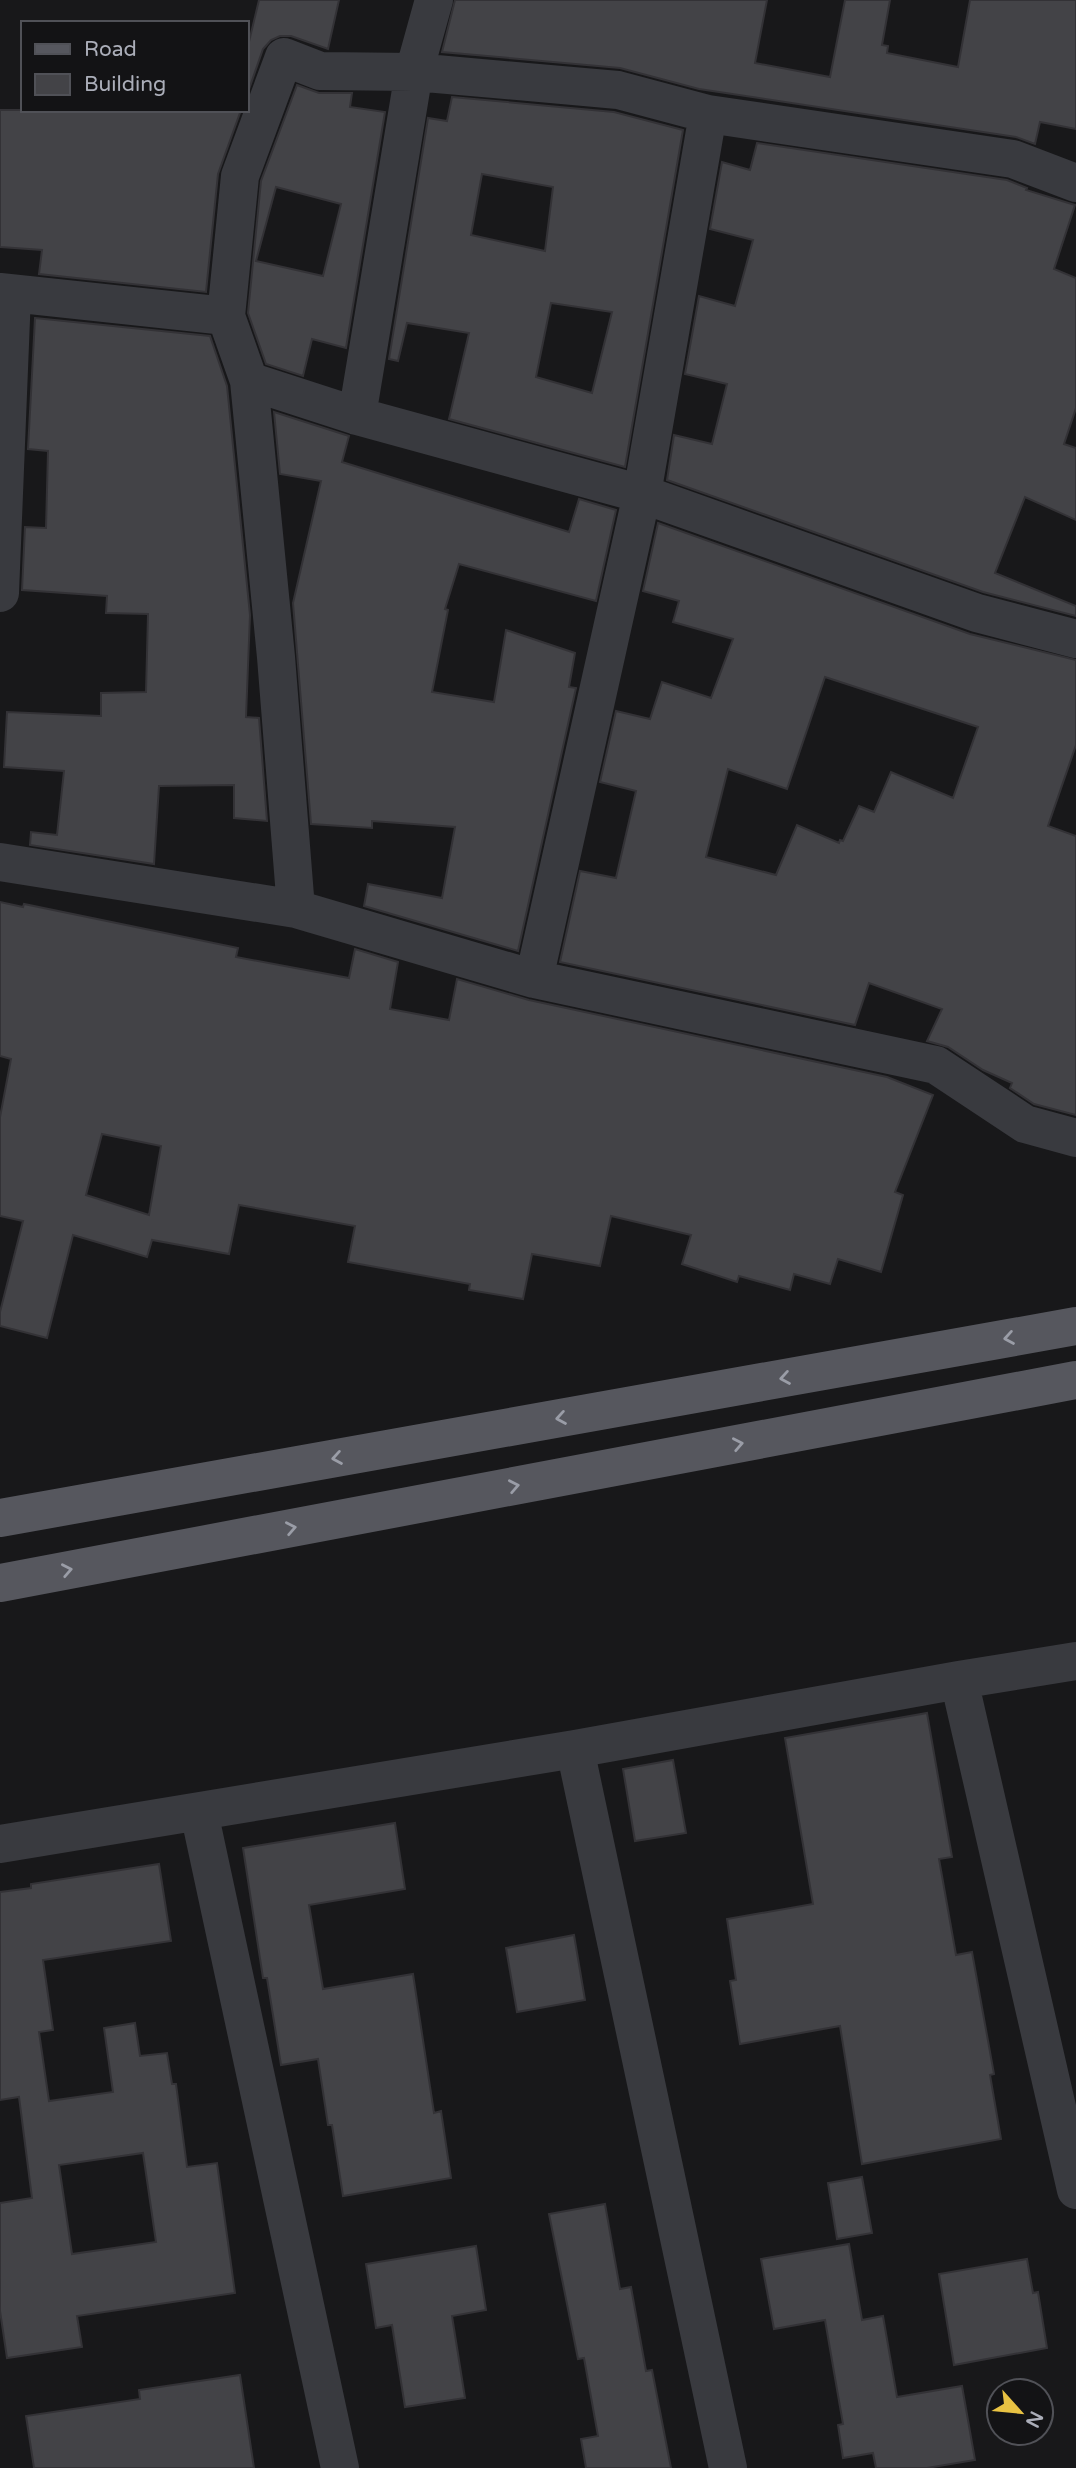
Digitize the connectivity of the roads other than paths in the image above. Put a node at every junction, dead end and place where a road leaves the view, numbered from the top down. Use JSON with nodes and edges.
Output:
{"nodes":[{"id":1,"x":433,"y":0,"type":"edge"},
{"id":2,"x":414,"y":72,"type":"junction"},
{"id":3,"x":708,"y":114,"type":"junction"},
{"id":4,"x":1076,"y":183,"type":"edge"},
{"id":5,"x":6,"y":293,"type":"edge"},
{"id":6,"x":226,"y":316,"type":"junction"},
{"id":7,"x":249,"y":381,"type":"junction"},
{"id":8,"x":357,"y":416,"type":"junction"},
{"id":9,"x":642,"y":494,"type":"junction"},
{"id":10,"x":0,"y":593,"type":"edge"},
{"id":11,"x":1076,"y":639,"type":"edge"},
{"id":12,"x":0,"y":862,"type":"edge"},
{"id":13,"x":296,"y":909,"type":"junction"},
{"id":14,"x":534,"y":979,"type":"junction"},
{"id":15,"x":1076,"y":1138,"type":"edge"},
{"id":16,"x":1076,"y":1326,"type":"edge"},
{"id":17,"x":1076,"y":1380,"type":"edge"},
{"id":18,"x":0,"y":1518,"type":"edge"},
{"id":19,"x":0,"y":1583,"type":"edge"},
{"id":20,"x":1076,"y":1661,"type":"edge"},
{"id":21,"x":959,"y":1680,"type":"junction"},
{"id":22,"x":575,"y":1749,"type":"junction"},
{"id":23,"x":199,"y":1812,"type":"junction"},
{"id":24,"x":0,"y":1844,"type":"edge"},
{"id":25,"x":1076,"y":2190,"type":"edge"},
{"id":26,"x":340,"y":2468,"type":"edge"},
{"id":27,"x":728,"y":2468,"type":"edge"}],
"edges":[{"from":1,"to":2,"type":"street"},
{"from":2,"to":3,"type":"street"},
{"from":2,"to":6,"type":"street"},
{"from":2,"to":8,"type":"street"},
{"from":3,"to":4,"type":"street"},
{"from":3,"to":9,"type":"street"},
{"from":5,"to":6,"type":"street"},
{"from":5,"to":10,"type":"street"},
{"from":6,"to":7,"type":"street"},
{"from":7,"to":8,"type":"street"},
{"from":7,"to":13,"type":"street"},
{"from":8,"to":9,"type":"street"},
{"from":9,"to":11,"type":"street"},
{"from":9,"to":14,"type":"street"},
{"from":12,"to":13,"type":"street"},
{"from":13,"to":14,"type":"street"},
{"from":14,"to":15,"type":"street"},
{"from":16,"to":18,"type":"main road","one_way":true},
{"from":19,"to":17,"type":"main road","one_way":true},
{"from":20,"to":21,"type":"street"},
{"from":21,"to":22,"type":"street"},
{"from":21,"to":25,"type":"street"},
{"from":22,"to":23,"type":"street"},
{"from":22,"to":27,"type":"street"},
{"from":23,"to":24,"type":"street"},
{"from":23,"to":26,"type":"street"}]}
